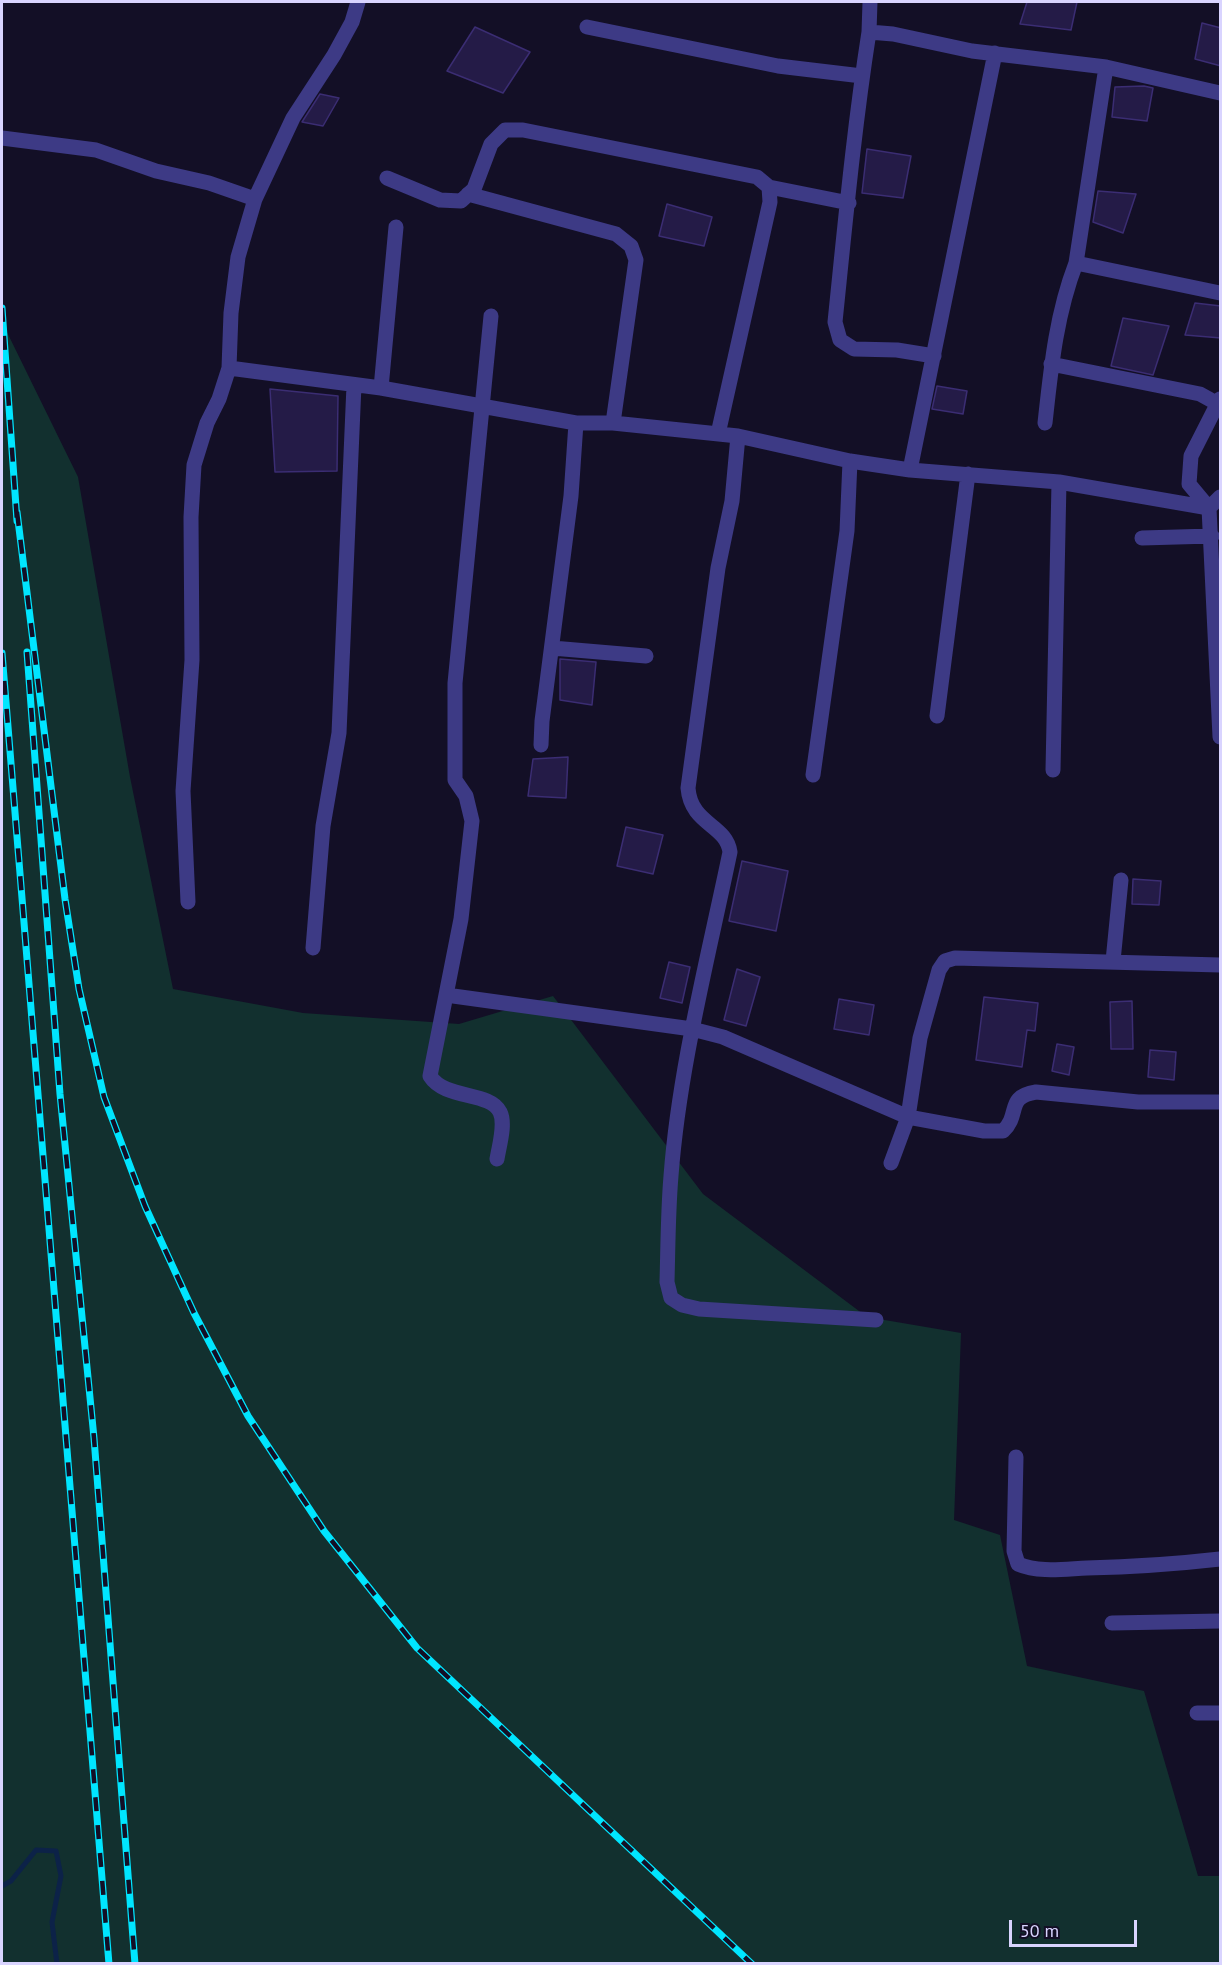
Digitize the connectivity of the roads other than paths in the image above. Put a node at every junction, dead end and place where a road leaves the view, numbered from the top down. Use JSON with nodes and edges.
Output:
{"nodes":[{"id":1,"x":358,"y":2,"type":"edge"},
{"id":2,"x":870,"y":2,"type":"edge"},
{"id":3,"x":587,"y":27,"type":"dead end"},
{"id":4,"x":869,"y":32,"type":"junction"},
{"id":5,"x":995,"y":53,"type":"junction"},
{"id":6,"x":1106,"y":67,"type":"junction"},
{"id":7,"x":862,"y":76,"type":"junction"},
{"id":8,"x":1221,"y":93,"type":"edge"},
{"id":9,"x":2,"y":138,"type":"edge"},
{"id":10,"x":387,"y":178,"type":"dead end"},
{"id":11,"x":769,"y":187,"type":"junction"},
{"id":12,"x":468,"y":195,"type":"junction"},
{"id":13,"x":255,"y":199,"type":"junction"},
{"id":14,"x":849,"y":203,"type":"junction"},
{"id":15,"x":396,"y":226,"type":"dead end"},
{"id":16,"x":1076,"y":263,"type":"junction"},
{"id":17,"x":1221,"y":293,"type":"edge"},
{"id":18,"x":491,"y":316,"type":"dead end"},
{"id":19,"x":934,"y":356,"type":"junction"},
{"id":20,"x":1051,"y":364,"type":"junction"},
{"id":21,"x":229,"y":368,"type":"junction"},
{"id":22,"x":354,"y":385,"type":"junction"},
{"id":23,"x":381,"y":388,"type":"junction"},
{"id":24,"x":1219,"y":401,"type":"edge"},
{"id":25,"x":484,"y":405,"type":"junction"},
{"id":26,"x":576,"y":423,"type":"junction"},
{"id":27,"x":613,"y":423,"type":"junction"},
{"id":28,"x":1045,"y":423,"type":"dead end"},
{"id":29,"x":718,"y":434,"type":"junction"},
{"id":30,"x":738,"y":436,"type":"junction"},
{"id":31,"x":850,"y":461,"type":"junction"},
{"id":32,"x":910,"y":470,"type":"junction"},
{"id":33,"x":968,"y":474,"type":"junction"},
{"id":34,"x":1059,"y":482,"type":"junction"},
{"id":35,"x":1221,"y":497,"type":"edge"},
{"id":36,"x":1209,"y":508,"type":"junction"},
{"id":37,"x":1142,"y":538,"type":"dead end"},
{"id":38,"x":1215,"y":541,"type":"edge"},
{"id":39,"x":552,"y":648,"type":"junction"},
{"id":40,"x":646,"y":656,"type":"dead end"},
{"id":41,"x":938,"y":716,"type":"dead end"},
{"id":42,"x":1221,"y":737,"type":"edge"},
{"id":43,"x":541,"y":745,"type":"dead end"},
{"id":44,"x":1053,"y":770,"type":"dead end"},
{"id":45,"x":813,"y":775,"type":"dead end"},
{"id":46,"x":1121,"y":880,"type":"dead end"},
{"id":47,"x":188,"y":902,"type":"dead end"},
{"id":48,"x":313,"y":948,"type":"dead end"},
{"id":49,"x":1113,"y":961,"type":"junction"},
{"id":50,"x":1221,"y":964,"type":"edge"},
{"id":51,"x":446,"y":995,"type":"junction"},
{"id":52,"x":692,"y":1029,"type":"junction"},
{"id":53,"x":1221,"y":1102,"type":"edge"},
{"id":54,"x":908,"y":1117,"type":"junction"},
{"id":55,"x":497,"y":1159,"type":"dead end"},
{"id":56,"x":891,"y":1163,"type":"dead end"},
{"id":57,"x":876,"y":1320,"type":"dead end"},
{"id":58,"x":1016,"y":1457,"type":"dead end"},
{"id":59,"x":1221,"y":1559,"type":"edge"},
{"id":60,"x":1221,"y":1621,"type":"edge"},
{"id":61,"x":1112,"y":1623,"type":"dead end"},
{"id":62,"x":1197,"y":1713,"type":"dead end"},
{"id":63,"x":1221,"y":1713,"type":"edge"}],
"edges":[{"from":1,"to":13,"type":"street"},
{"from":2,"to":4,"type":"street"},
{"from":3,"to":7,"type":"street"},
{"from":4,"to":5,"type":"street"},
{"from":4,"to":7,"type":"street"},
{"from":5,"to":6,"type":"street"},
{"from":5,"to":19,"type":"street"},
{"from":6,"to":8,"type":"street"},
{"from":6,"to":16,"type":"street"},
{"from":7,"to":14,"type":"street"},
{"from":9,"to":13,"type":"street"},
{"from":10,"to":12,"type":"street"},
{"from":11,"to":12,"type":"street"},
{"from":11,"to":14,"type":"street"},
{"from":11,"to":29,"type":"street"},
{"from":12,"to":27,"type":"street"},
{"from":13,"to":21,"type":"street"},
{"from":14,"to":19,"type":"street"},
{"from":15,"to":23,"type":"street"},
{"from":16,"to":17,"type":"street"},
{"from":16,"to":20,"type":"street"},
{"from":18,"to":25,"type":"street"},
{"from":19,"to":32,"type":"street"},
{"from":20,"to":24,"type":"street"},
{"from":20,"to":28,"type":"street"},
{"from":21,"to":22,"type":"street"},
{"from":21,"to":47,"type":"street"},
{"from":22,"to":23,"type":"street"},
{"from":22,"to":48,"type":"street"},
{"from":23,"to":25,"type":"street"},
{"from":24,"to":36,"type":"street"},
{"from":25,"to":26,"type":"street"},
{"from":25,"to":51,"type":"street"},
{"from":26,"to":27,"type":"street"},
{"from":26,"to":39,"type":"street"},
{"from":27,"to":29,"type":"street"},
{"from":29,"to":30,"type":"street"},
{"from":30,"to":31,"type":"street"},
{"from":30,"to":52,"type":"street"},
{"from":31,"to":32,"type":"street"},
{"from":31,"to":45,"type":"street"},
{"from":32,"to":33,"type":"street"},
{"from":33,"to":34,"type":"street"},
{"from":33,"to":41,"type":"street"},
{"from":34,"to":36,"type":"street"},
{"from":34,"to":44,"type":"street"},
{"from":35,"to":36,"type":"street"},
{"from":36,"to":38,"type":"street"},
{"from":37,"to":38,"type":"street"},
{"from":38,"to":42,"type":"street"},
{"from":39,"to":40,"type":"street"},
{"from":39,"to":43,"type":"street"},
{"from":46,"to":49,"type":"street"},
{"from":49,"to":50,"type":"street"},
{"from":49,"to":54,"type":"street"},
{"from":51,"to":52,"type":"street"},
{"from":51,"to":55,"type":"street"},
{"from":52,"to":54,"type":"street"},
{"from":52,"to":57,"type":"street"},
{"from":53,"to":54,"type":"street"},
{"from":54,"to":56,"type":"street"},
{"from":58,"to":59,"type":"street"},
{"from":60,"to":61,"type":"street"},
{"from":62,"to":63,"type":"street"}]}
